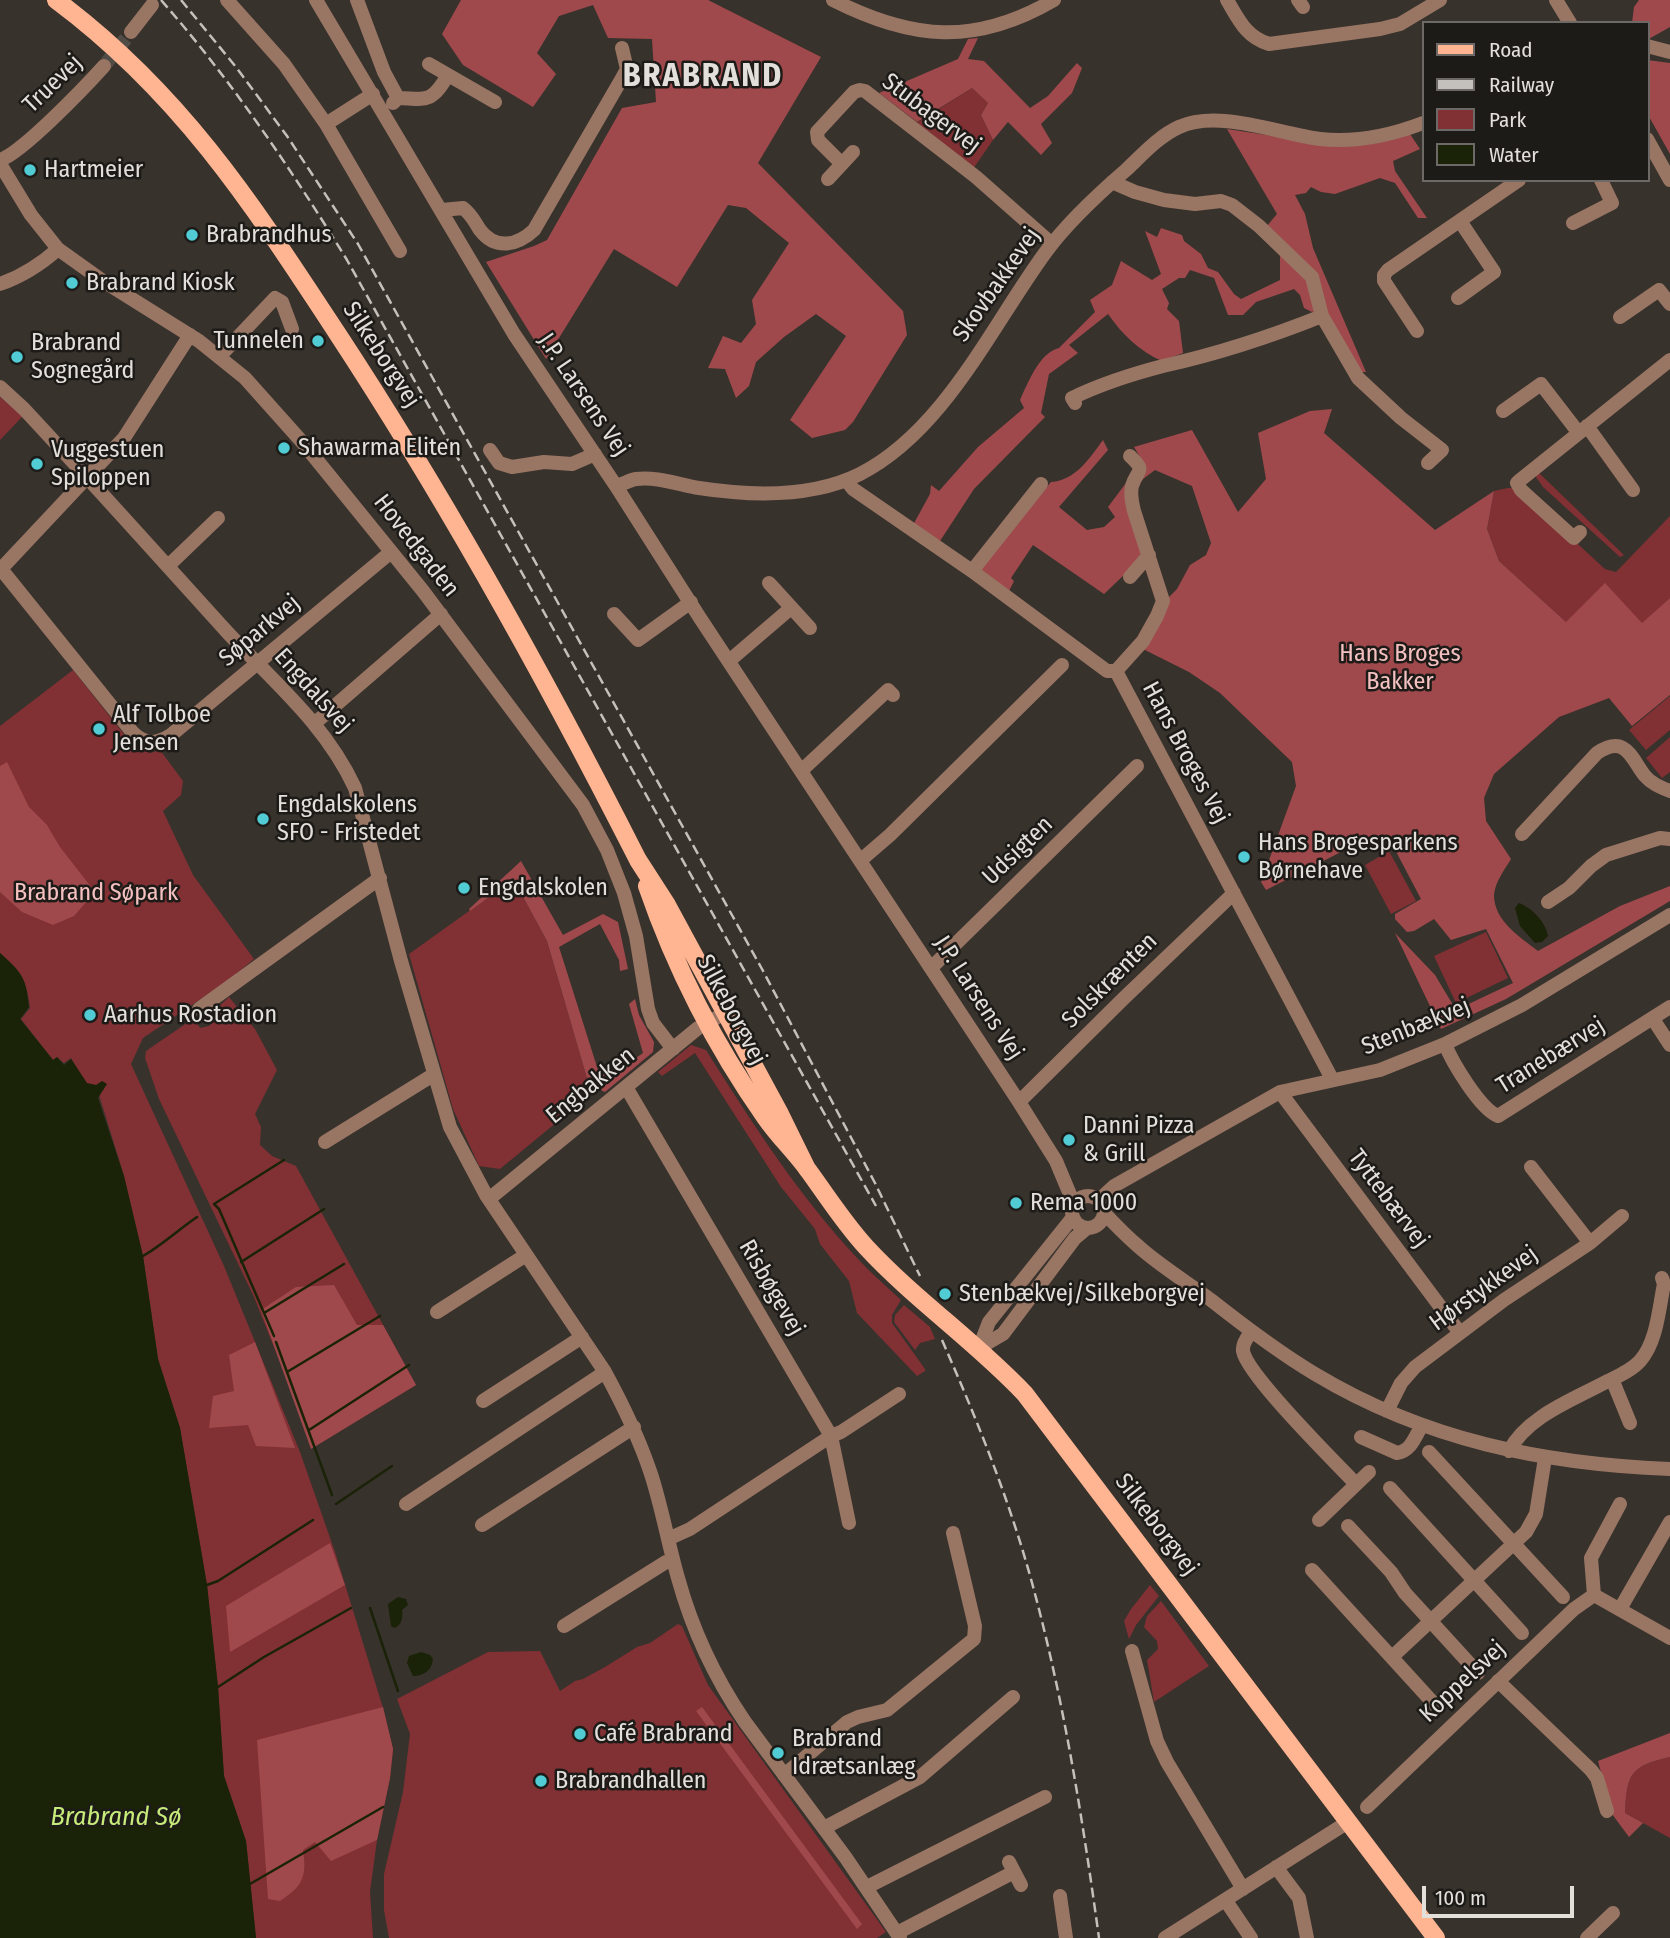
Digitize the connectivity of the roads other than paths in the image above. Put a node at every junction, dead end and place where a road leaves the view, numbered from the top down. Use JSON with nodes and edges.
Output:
{"nodes":[{"id":1,"x":56,"y":0,"type":"edge"},
{"id":2,"x":228,"y":0,"type":"edge"},
{"id":3,"x":316,"y":0,"type":"edge"},
{"id":4,"x":357,"y":0,"type":"edge"},
{"id":5,"x":833,"y":0,"type":"edge"},
{"id":6,"x":1054,"y":0,"type":"edge"},
{"id":7,"x":1440,"y":0,"type":"edge"},
{"id":8,"x":1556,"y":0,"type":"edge"},
{"id":9,"x":1229,"y":1,"type":"edge"},
{"id":10,"x":152,"y":5,"type":"dead end"},
{"id":11,"x":1569,"y":21,"type":"edge"},
{"id":12,"x":131,"y":32,"type":"tunnel mouth"},
{"id":13,"x":1649,"y":47,"type":"edge"},
{"id":14,"x":622,"y":48,"type":"dead end"},
{"id":15,"x":1670,"y":52,"type":"edge"},
{"id":16,"x":429,"y":64,"type":"dead end"},
{"id":17,"x":104,"y":66,"type":"tunnel mouth"},
{"id":18,"x":448,"y":75,"type":"junction"},
{"id":19,"x":373,"y":94,"type":"junction"},
{"id":20,"x":398,"y":99,"type":"junction"},
{"id":21,"x":495,"y":103,"type":"dead end"},
{"id":22,"x":384,"y":111,"type":"junction"},
{"id":23,"x":1422,"y":123,"type":"edge"},
{"id":24,"x":326,"y":124,"type":"junction"},
{"id":25,"x":1649,"y":143,"type":"edge"},
{"id":26,"x":853,"y":152,"type":"dead end"},
{"id":27,"x":0,"y":162,"type":"edge"},
{"id":28,"x":842,"y":164,"type":"junction"},
{"id":29,"x":828,"y":178,"type":"dead end"},
{"id":30,"x":1670,"y":180,"type":"edge"},
{"id":31,"x":1112,"y":181,"type":"junction"},
{"id":32,"x":1516,"y":182,"type":"edge"},
{"id":33,"x":1602,"y":182,"type":"edge"},
{"id":34,"x":442,"y":210,"type":"junction"},
{"id":35,"x":1460,"y":221,"type":"junction"},
{"id":36,"x":1573,"y":223,"type":"dead end"},
{"id":37,"x":1052,"y":244,"type":"junction"},
{"id":38,"x":58,"y":249,"type":"junction"},
{"id":39,"x":400,"y":251,"type":"dead end"},
{"id":40,"x":0,"y":284,"type":"edge"},
{"id":41,"x":1458,"y":298,"type":"dead end"},
{"id":42,"x":1670,"y":304,"type":"edge"},
{"id":43,"x":1322,"y":316,"type":"junction"},
{"id":44,"x":1620,"y":317,"type":"dead end"},
{"id":45,"x":292,"y":329,"type":"dead end"},
{"id":46,"x":1418,"y":331,"type":"dead end"},
{"id":47,"x":190,"y":335,"type":"junction"},
{"id":48,"x":220,"y":356,"type":"junction"},
{"id":49,"x":1669,"y":363,"type":"edge"},
{"id":50,"x":0,"y":387,"type":"edge"},
{"id":51,"x":1075,"y":403,"type":"dead end"},
{"id":52,"x":1503,"y":411,"type":"dead end"},
{"id":53,"x":1583,"y":429,"type":"junction"},
{"id":54,"x":490,"y":450,"type":"dead end"},
{"id":55,"x":595,"y":454,"type":"junction"},
{"id":56,"x":1130,"y":456,"type":"dead end"},
{"id":57,"x":1428,"y":463,"type":"dead end"},
{"id":58,"x":88,"y":477,"type":"junction"},
{"id":59,"x":846,"y":480,"type":"junction"},
{"id":60,"x":1041,"y":484,"type":"dead end"},
{"id":61,"x":616,"y":486,"type":"junction"},
{"id":62,"x":1633,"y":490,"type":"dead end"},
{"id":63,"x":218,"y":518,"type":"dead end"},
{"id":64,"x":1580,"y":532,"type":"dead end"},
{"id":65,"x":391,"y":552,"type":"junction"},
{"id":66,"x":1149,"y":555,"type":"junction"},
{"id":67,"x":169,"y":566,"type":"junction"},
{"id":68,"x":1,"y":569,"type":"edge"},
{"id":69,"x":972,"y":571,"type":"junction"},
{"id":70,"x":1130,"y":577,"type":"dead end"},
{"id":71,"x":769,"y":583,"type":"dead end"},
{"id":72,"x":691,"y":602,"type":"junction"},
{"id":73,"x":792,"y":608,"type":"junction"},
{"id":74,"x":440,"y":614,"type":"junction"},
{"id":75,"x":614,"y":614,"type":"dead end"},
{"id":76,"x":810,"y":628,"type":"dead end"},
{"id":77,"x":729,"y":661,"type":"junction"},
{"id":78,"x":257,"y":663,"type":"junction"},
{"id":79,"x":1062,"y":665,"type":"dead end"},
{"id":80,"x":1116,"y":671,"type":"junction"},
{"id":81,"x":893,"y":695,"type":"dead end"},
{"id":82,"x":315,"y":723,"type":"junction"},
{"id":83,"x":1137,"y":766,"type":"dead end"},
{"id":84,"x":802,"y":771,"type":"junction"},
{"id":85,"x":1670,"y":791,"type":"edge"},
{"id":86,"x":1522,"y":834,"type":"dead end"},
{"id":87,"x":1670,"y":839,"type":"edge"},
{"id":88,"x":638,"y":860,"type":"junction"},
{"id":89,"x":861,"y":860,"type":"junction"},
{"id":90,"x":380,"y":878,"type":"junction"},
{"id":91,"x":1234,"y":893,"type":"junction"},
{"id":92,"x":1548,"y":902,"type":"dead end"},
{"id":93,"x":1670,"y":915,"type":"edge"},
{"id":94,"x":931,"y":968,"type":"junction"},
{"id":95,"x":1670,"y":1007,"type":"edge"},
{"id":96,"x":199,"y":1009,"type":"dead end"},
{"id":97,"x":725,"y":1013,"type":"junction"},
{"id":98,"x":1653,"y":1018,"type":"junction"},
{"id":99,"x":708,"y":1022,"type":"junction"},
{"id":100,"x":1445,"y":1044,"type":"junction"},
{"id":101,"x":1670,"y":1045,"type":"edge"},
{"id":102,"x":673,"y":1048,"type":"junction"},
{"id":103,"x":433,"y":1075,"type":"junction"},
{"id":104,"x":1332,"y":1079,"type":"junction"},
{"id":105,"x":626,"y":1087,"type":"junction"},
{"id":106,"x":1280,"y":1092,"type":"junction"},
{"id":107,"x":1019,"y":1102,"type":"junction"},
{"id":108,"x":325,"y":1142,"type":"dead end"},
{"id":109,"x":1531,"y":1167,"type":"dead end"},
{"id":110,"x":807,"y":1169,"type":"junction"},
{"id":111,"x":489,"y":1199,"type":"junction"},
{"id":112,"x":1087,"y":1206,"type":"junction"},
{"id":113,"x":1622,"y":1216,"type":"dead end"},
{"id":114,"x":1091,"y":1227,"type":"junction"},
{"id":115,"x":1590,"y":1242,"type":"junction"},
{"id":116,"x":1140,"y":1248,"type":"junction"},
{"id":117,"x":526,"y":1255,"type":"junction"},
{"id":118,"x":1662,"y":1278,"type":"dead end"},
{"id":119,"x":437,"y":1312,"type":"dead end"},
{"id":120,"x":1251,"y":1332,"type":"junction"},
{"id":121,"x":1460,"y":1333,"type":"junction"},
{"id":122,"x":582,"y":1337,"type":"junction"},
{"id":123,"x":979,"y":1348,"type":"junction"},
{"id":124,"x":605,"y":1372,"type":"junction"},
{"id":125,"x":1612,"y":1379,"type":"junction"},
{"id":126,"x":899,"y":1394,"type":"dead end"},
{"id":127,"x":483,"y":1401,"type":"dead end"},
{"id":128,"x":1387,"y":1411,"type":"junction"},
{"id":129,"x":1630,"y":1423,"type":"dead end"},
{"id":130,"x":1422,"y":1426,"type":"junction"},
{"id":131,"x":634,"y":1427,"type":"junction"},
{"id":132,"x":831,"y":1436,"type":"junction"},
{"id":133,"x":1360,"y":1437,"type":"dead end"},
{"id":134,"x":1509,"y":1451,"type":"junction"},
{"id":135,"x":1429,"y":1452,"type":"dead end"},
{"id":136,"x":1545,"y":1458,"type":"junction"},
{"id":137,"x":1670,"y":1469,"type":"edge"},
{"id":138,"x":1369,"y":1472,"type":"dead end"},
{"id":139,"x":1356,"y":1484,"type":"junction"},
{"id":140,"x":1390,"y":1488,"type":"dead end"},
{"id":141,"x":405,"y":1504,"type":"dead end"},
{"id":142,"x":1620,"y":1504,"type":"dead end"},
{"id":143,"x":1319,"y":1520,"type":"dead end"},
{"id":144,"x":1670,"y":1522,"type":"edge"},
{"id":145,"x":849,"y":1523,"type":"dead end"},
{"id":146,"x":482,"y":1525,"type":"dead end"},
{"id":147,"x":1348,"y":1526,"type":"dead end"},
{"id":148,"x":953,"y":1533,"type":"dead end"},
{"id":149,"x":668,"y":1539,"type":"junction"},
{"id":150,"x":1514,"y":1544,"type":"junction"},
{"id":151,"x":673,"y":1560,"type":"junction"},
{"id":152,"x":1312,"y":1570,"type":"dead end"},
{"id":153,"x":1474,"y":1581,"type":"junction"},
{"id":154,"x":1594,"y":1595,"type":"junction"},
{"id":155,"x":1563,"y":1597,"type":"dead end"},
{"id":156,"x":1620,"y":1609,"type":"junction"},
{"id":157,"x":1431,"y":1621,"type":"junction"},
{"id":158,"x":564,"y":1626,"type":"dead end"},
{"id":159,"x":1522,"y":1633,"type":"dead end"},
{"id":160,"x":1668,"y":1633,"type":"edge"},
{"id":161,"x":1132,"y":1651,"type":"dead end"},
{"id":162,"x":1392,"y":1657,"type":"junction"},
{"id":163,"x":1478,"y":1673,"type":"dead end"},
{"id":164,"x":1498,"y":1681,"type":"junction"},
{"id":165,"x":1013,"y":1697,"type":"dead end"},
{"id":166,"x":1436,"y":1706,"type":"dead end"},
{"id":167,"x":784,"y":1775,"type":"junction"},
{"id":168,"x":1045,"y":1797,"type":"dead end"},
{"id":169,"x":1367,"y":1807,"type":"dead end"},
{"id":170,"x":1607,"y":1811,"type":"dead end"},
{"id":171,"x":1348,"y":1822,"type":"junction"},
{"id":172,"x":824,"y":1828,"type":"junction"},
{"id":173,"x":1276,"y":1867,"type":"junction"},
{"id":174,"x":1014,"y":1873,"type":"dead end"},
{"id":175,"x":867,"y":1887,"type":"junction"},
{"id":176,"x":1243,"y":1889,"type":"junction"},
{"id":177,"x":1060,"y":1896,"type":"dead end"},
{"id":178,"x":1226,"y":1901,"type":"junction"},
{"id":179,"x":1613,"y":1913,"type":"dead end"},
{"id":180,"x":898,"y":1936,"type":"edge"},
{"id":181,"x":1173,"y":1936,"type":"edge"},
{"id":182,"x":1066,"y":1938,"type":"edge"},
{"id":183,"x":1251,"y":1938,"type":"edge"},
{"id":184,"x":1307,"y":1938,"type":"edge"},
{"id":185,"x":1436,"y":1938,"type":"edge"},
{"id":186,"x":1587,"y":1938,"type":"edge"}],
"edges":[{"from":1,"to":88,"type":"main road","name":"Silkeborgvej"},
{"from":2,"to":24,"type":"street"},
{"from":3,"to":19,"type":"street","name":"J.P. Larsens Vej"},
{"from":4,"to":20,"type":"street"},
{"from":5,"to":6,"type":"street"},
{"from":7,"to":9,"type":"street"},
{"from":8,"to":11,"type":"street"},
{"from":10,"to":12,"type":"street"},
{"from":13,"to":15,"type":"street"},
{"from":14,"to":34,"type":"street"},
{"from":16,"to":18,"type":"street"},
{"from":17,"to":27,"type":"street","name":"Truevej"},
{"from":18,"to":20,"type":"street"},
{"from":18,"to":21,"type":"street"},
{"from":19,"to":22,"type":"street","name":"J.P. Larsens Vej"},
{"from":19,"to":24,"type":"street"},
{"from":20,"to":22,"type":"street"},
{"from":22,"to":34,"type":"street","name":"J.P. Larsens Vej"},
{"from":23,"to":31,"type":"street","name":"Skovbakkevej"},
{"from":24,"to":39,"type":"street"},
{"from":25,"to":30,"type":"street"},
{"from":26,"to":28,"type":"street"},
{"from":27,"to":38,"type":"street","name":"Hovedgaden"},
{"from":28,"to":29,"type":"street"},
{"from":28,"to":37,"type":"street","name":"Stubagervej"},
{"from":31,"to":37,"type":"street","name":"Skovbakkevej"},
{"from":31,"to":43,"type":"street"},
{"from":32,"to":35,"type":"street"},
{"from":33,"to":36,"type":"street"},
{"from":34,"to":55,"type":"street","name":"J.P. Larsens Vej"},
{"from":35,"to":41,"type":"street"},
{"from":35,"to":46,"type":"street"},
{"from":37,"to":59,"type":"street","name":"Skovbakkevej"},
{"from":38,"to":40,"type":"street"},
{"from":38,"to":47,"type":"street","name":"Hovedgaden"},
{"from":42,"to":44,"type":"street"},
{"from":43,"to":51,"type":"street"},
{"from":43,"to":57,"type":"street"},
{"from":45,"to":48,"type":"street"},
{"from":47,"to":48,"type":"street","name":"Hovedgaden"},
{"from":47,"to":58,"type":"street"},
{"from":48,"to":65,"type":"street","name":"Hovedgaden"},
{"from":49,"to":53,"type":"street"},
{"from":50,"to":58,"type":"street","name":"Engdalsvej"},
{"from":52,"to":53,"type":"street"},
{"from":53,"to":62,"type":"street"},
{"from":53,"to":64,"type":"street"},
{"from":54,"to":55,"type":"street"},
{"from":55,"to":61,"type":"street","name":"J.P. Larsens Vej"},
{"from":56,"to":66,"type":"street","name":"Hans Broges Vej"},
{"from":58,"to":67,"type":"street","name":"Engdalsvej"},
{"from":58,"to":68,"type":"street"},
{"from":59,"to":61,"type":"street","name":"Skovbakkevej"},
{"from":59,"to":69,"type":"street","name":"Hans Broges Vej"},
{"from":60,"to":69,"type":"street"},
{"from":61,"to":72,"type":"street","name":"J.P. Larsens Vej"},
{"from":63,"to":67,"type":"street"},
{"from":65,"to":74,"type":"street","name":"Hovedgaden"},
{"from":65,"to":78,"type":"street","name":"Søparkvej"},
{"from":66,"to":70,"type":"street"},
{"from":66,"to":80,"type":"street","name":"Hans Broges Vej"},
{"from":67,"to":78,"type":"street","name":"Engdalsvej"},
{"from":68,"to":78,"type":"street","name":"Søparkvej"},
{"from":69,"to":80,"type":"street","name":"Hans Broges Vej"},
{"from":71,"to":73,"type":"street"},
{"from":72,"to":75,"type":"street"},
{"from":72,"to":77,"type":"street","name":"J.P. Larsens Vej"},
{"from":73,"to":76,"type":"street"},
{"from":73,"to":77,"type":"street"},
{"from":74,"to":82,"type":"street"},
{"from":74,"to":102,"type":"street","name":"Hovedgaden"},
{"from":77,"to":84,"type":"street","name":"J.P. Larsens Vej"},
{"from":78,"to":82,"type":"street","name":"Engdalsvej"},
{"from":79,"to":89,"type":"street"},
{"from":80,"to":91,"type":"street","name":"Hans Broges Vej"},
{"from":81,"to":84,"type":"street"},
{"from":82,"to":90,"type":"street","name":"Engdalsvej"},
{"from":83,"to":94,"type":"street","name":"Udsigten"},
{"from":84,"to":89,"type":"street","name":"J.P. Larsens Vej"},
{"from":85,"to":86,"type":"street"},
{"from":87,"to":92,"type":"street"},
{"from":88,"to":97,"type":"main road","name":"Silkeborgvej"},
{"from":88,"to":99,"type":"main road","name":"Silkeborgvej"},
{"from":89,"to":94,"type":"street","name":"J.P. Larsens Vej"},
{"from":90,"to":96,"type":"street"},
{"from":90,"to":103,"type":"street","name":"Engdalsvej"},
{"from":91,"to":104,"type":"street","name":"Hans Broges Vej"},
{"from":91,"to":107,"type":"street","name":"Solskrænten"},
{"from":93,"to":100,"type":"street","name":"Stenbækvej"},
{"from":94,"to":107,"type":"street","name":"J.P. Larsens Vej"},
{"from":95,"to":98,"type":"street","name":"Tranebærvej"},
{"from":97,"to":99,"type":"street","name":"Engbakken"},
{"from":97,"to":110,"type":"main road","name":"Silkeborgvej"},
{"from":98,"to":100,"type":"street","name":"Tranebærvej"},
{"from":98,"to":101,"type":"street"},
{"from":99,"to":102,"type":"street","name":"Engbakken"},
{"from":99,"to":110,"type":"main road","name":"Silkeborgvej"},
{"from":100,"to":104,"type":"street","name":"Stenbækvej"},
{"from":102,"to":105,"type":"street","name":"Engbakken"},
{"from":103,"to":108,"type":"street"},
{"from":103,"to":111,"type":"street","name":"Engdalsvej"},
{"from":104,"to":106,"type":"street","name":"Stenbækvej"},
{"from":105,"to":111,"type":"street","name":"Engbakken"},
{"from":105,"to":132,"type":"street","name":"Risbøgevej"},
{"from":106,"to":112,"type":"street","name":"Stenbækvej"},
{"from":106,"to":121,"type":"street","name":"Tyttebærvej"},
{"from":107,"to":112,"type":"street","name":"J.P. Larsens Vej"},
{"from":109,"to":115,"type":"street"},
{"from":110,"to":123,"type":"main road","name":"Silkeborgvej"},
{"from":111,"to":117,"type":"street","name":"Engdalsvej"},
{"from":112,"to":114,"type":"street"},
{"from":112,"to":114,"type":"street"},
{"from":112,"to":116,"type":"street"},
{"from":112,"to":123,"type":"street","name":"Stenbækvej"},
{"from":113,"to":115,"type":"street","name":"Hørstykkevej"},
{"from":114,"to":116,"type":"street"},
{"from":114,"to":123,"type":"street"},
{"from":115,"to":121,"type":"street","name":"Hørstykkevej"},
{"from":116,"to":120,"type":"street"},
{"from":117,"to":119,"type":"street"},
{"from":117,"to":122,"type":"street","name":"Engdalsvej"},
{"from":118,"to":125,"type":"street"},
{"from":120,"to":128,"type":"street"},
{"from":120,"to":139,"type":"street"},
{"from":121,"to":128,"type":"street","name":"Hørstykkevej"},
{"from":122,"to":124,"type":"street","name":"Engdalsvej"},
{"from":122,"to":127,"type":"street"},
{"from":123,"to":171,"type":"main road","name":"Silkeborgvej"},
{"from":124,"to":131,"type":"street","name":"Engdalsvej"},
{"from":124,"to":141,"type":"street"},
{"from":125,"to":129,"type":"street"},
{"from":125,"to":134,"type":"street"},
{"from":126,"to":132,"type":"street"},
{"from":128,"to":130,"type":"street"},
{"from":130,"to":133,"type":"street"},
{"from":130,"to":134,"type":"street"},
{"from":131,"to":146,"type":"street"},
{"from":131,"to":149,"type":"street","name":"Engdalsvej"},
{"from":132,"to":145,"type":"street","name":"Risbøgevej"},
{"from":132,"to":149,"type":"street"},
{"from":134,"to":136,"type":"street"},
{"from":135,"to":150,"type":"street"},
{"from":136,"to":137,"type":"street"},
{"from":136,"to":150,"type":"street"},
{"from":138,"to":139,"type":"street"},
{"from":139,"to":143,"type":"street"},
{"from":140,"to":153,"type":"street"},
{"from":142,"to":154,"type":"street"},
{"from":144,"to":156,"type":"street"},
{"from":147,"to":157,"type":"street"},
{"from":148,"to":167,"type":"street"},
{"from":149,"to":151,"type":"street","name":"Engdalsvej"},
{"from":150,"to":153,"type":"street"},
{"from":150,"to":155,"type":"street"},
{"from":151,"to":158,"type":"street"},
{"from":151,"to":167,"type":"street","name":"Engdalsvej"},
{"from":152,"to":162,"type":"street"},
{"from":153,"to":157,"type":"street"},
{"from":153,"to":159,"type":"street"},
{"from":154,"to":156,"type":"street"},
{"from":154,"to":164,"type":"street","name":"Koppelsvej"},
{"from":156,"to":160,"type":"street"},
{"from":157,"to":162,"type":"street"},
{"from":157,"to":163,"type":"street"},
{"from":161,"to":176,"type":"street"},
{"from":162,"to":166,"type":"street"},
{"from":164,"to":169,"type":"street","name":"Koppelsvej"},
{"from":164,"to":170,"type":"street"},
{"from":165,"to":172,"type":"street"},
{"from":167,"to":172,"type":"street","name":"Engdalsvej"},
{"from":168,"to":175,"type":"street"},
{"from":171,"to":173,"type":"street"},
{"from":171,"to":185,"type":"main road","name":"Silkeborgvej"},
{"from":172,"to":175,"type":"street","name":"Engdalsvej"},
{"from":173,"to":176,"type":"street"},
{"from":173,"to":184,"type":"street"},
{"from":174,"to":180,"type":"street","name":"Engdalsvej"},
{"from":175,"to":180,"type":"street","name":"Engdalsvej"},
{"from":176,"to":178,"type":"street"},
{"from":177,"to":182,"type":"street"},
{"from":178,"to":181,"type":"street"},
{"from":178,"to":183,"type":"street"},
{"from":179,"to":186,"type":"street"}]}
